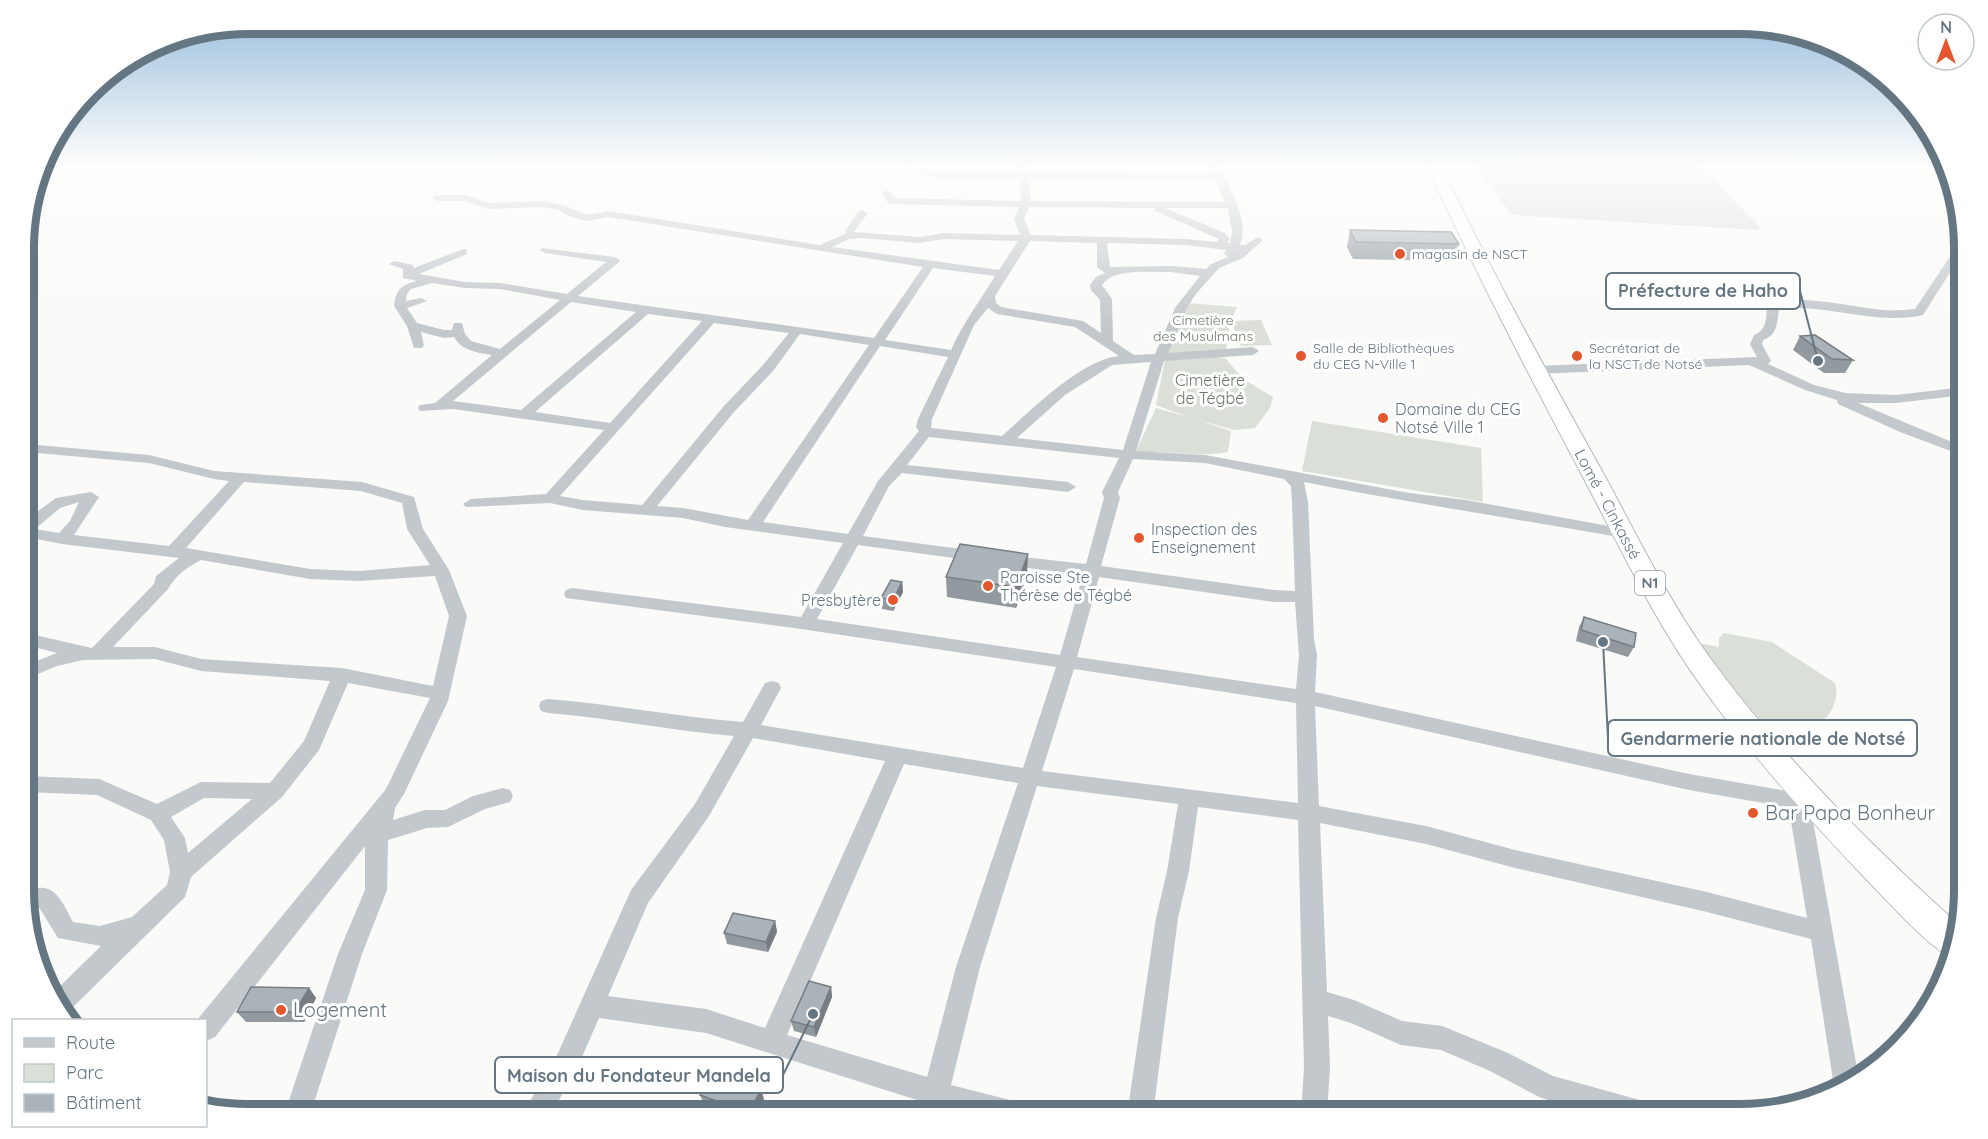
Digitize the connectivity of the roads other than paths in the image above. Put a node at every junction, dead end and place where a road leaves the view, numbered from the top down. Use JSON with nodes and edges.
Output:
{"nodes":[{"id":1,"x":634,"y":218,"type":"edge"},
{"id":2,"x":859,"y":218,"type":"edge"},
{"id":3,"x":1019,"y":218,"type":"edge"},
{"id":4,"x":1180,"y":218,"type":"edge"},
{"id":5,"x":1236,"y":218,"type":"edge"},
{"id":6,"x":1459,"y":218,"type":"edge"},
{"id":7,"x":850,"y":231,"type":"dead end"},
{"id":8,"x":1027,"y":238,"type":"junction"},
{"id":9,"x":1102,"y":239,"type":"junction"},
{"id":10,"x":1258,"y":240,"type":"dead end"},
{"id":11,"x":1221,"y":244,"type":"junction"},
{"id":12,"x":822,"y":248,"type":"junction"},
{"id":13,"x":1241,"y":248,"type":"junction"},
{"id":14,"x":545,"y":250,"type":"dead end"},
{"id":15,"x":463,"y":252,"type":"dead end"},
{"id":16,"x":1953,"y":260,"type":"edge"},
{"id":17,"x":394,"y":264,"type":"dead end"},
{"id":18,"x":930,"y":265,"type":"junction"},
{"id":19,"x":1119,"y":270,"type":"junction"},
{"id":20,"x":1211,"y":270,"type":"junction"},
{"id":21,"x":1002,"y":274,"type":"junction"},
{"id":22,"x":407,"y":276,"type":"junction"},
{"id":23,"x":431,"y":281,"type":"junction"},
{"id":24,"x":989,"y":296,"type":"junction"},
{"id":25,"x":569,"y":297,"type":"junction"},
{"id":26,"x":421,"y":301,"type":"dead end"},
{"id":27,"x":400,"y":306,"type":"junction"},
{"id":28,"x":645,"y":310,"type":"junction"},
{"id":29,"x":711,"y":319,"type":"junction"},
{"id":30,"x":413,"y":326,"type":"junction"},
{"id":31,"x":797,"y":330,"type":"junction"},
{"id":32,"x":879,"y":342,"type":"junction"},
{"id":33,"x":1107,"y":344,"type":"junction"},
{"id":34,"x":418,"y":345,"type":"dead end"},
{"id":35,"x":1253,"y":351,"type":"dead end"},
{"id":36,"x":501,"y":353,"type":"junction"},
{"id":37,"x":955,"y":354,"type":"junction"},
{"id":38,"x":1159,"y":358,"type":"junction"},
{"id":39,"x":1133,"y":360,"type":"junction"},
{"id":40,"x":1751,"y":362,"type":"junction"},
{"id":41,"x":1536,"y":370,"type":"junction"},
{"id":42,"x":1153,"y":371,"type":"junction"},
{"id":43,"x":1953,"y":392,"type":"edge"},
{"id":44,"x":1829,"y":394,"type":"junction"},
{"id":45,"x":524,"y":415,"type":"junction"},
{"id":46,"x":612,"y":427,"type":"junction"},
{"id":47,"x":926,"y":432,"type":"junction"},
{"id":48,"x":1006,"y":440,"type":"junction"},
{"id":49,"x":34,"y":448,"type":"edge"},
{"id":50,"x":1953,"y":448,"type":"edge"},
{"id":51,"x":1129,"y":454,"type":"junction"},
{"id":52,"x":899,"y":468,"type":"junction"},
{"id":53,"x":1290,"y":476,"type":"junction"},
{"id":54,"x":240,"y":477,"type":"junction"},
{"id":55,"x":1068,"y":487,"type":"dead end"},
{"id":56,"x":550,"y":498,"type":"junction"},
{"id":57,"x":471,"y":504,"type":"dead end"},
{"id":58,"x":647,"y":510,"type":"junction"},
{"id":59,"x":34,"y":523,"type":"edge"},
{"id":60,"x":754,"y":525,"type":"junction"},
{"id":61,"x":34,"y":532,"type":"edge"},
{"id":62,"x":1624,"y":533,"type":"junction"},
{"id":63,"x":62,"y":539,"type":"junction"},
{"id":64,"x":853,"y":539,"type":"junction"},
{"id":65,"x":173,"y":552,"type":"junction"},
{"id":66,"x":199,"y":555,"type":"junction"},
{"id":67,"x":441,"y":570,"type":"junction"},
{"id":68,"x":1092,"y":572,"type":"junction"},
{"id":69,"x":572,"y":594,"type":"dead end"},
{"id":70,"x":1305,"y":597,"type":"junction"},
{"id":71,"x":806,"y":624,"type":"junction"},
{"id":72,"x":34,"y":641,"type":"edge"},
{"id":73,"x":90,"y":653,"type":"junction"},
{"id":74,"x":1067,"y":662,"type":"junction"},
{"id":75,"x":34,"y":669,"type":"edge"},
{"id":76,"x":342,"y":675,"type":"junction"},
{"id":77,"x":772,"y":688,"type":"dead end"},
{"id":78,"x":440,"y":694,"type":"junction"},
{"id":79,"x":1305,"y":697,"type":"junction"},
{"id":80,"x":548,"y":706,"type":"dead end"},
{"id":81,"x":748,"y":730,"type":"junction"},
{"id":82,"x":898,"y":756,"type":"junction"},
{"id":83,"x":1031,"y":778,"type":"junction"},
{"id":84,"x":34,"y":784,"type":"edge"},
{"id":85,"x":274,"y":791,"type":"junction"},
{"id":86,"x":503,"y":796,"type":"dead end"},
{"id":87,"x":1189,"y":797,"type":"junction"},
{"id":88,"x":1812,"y":804,"type":"junction"},
{"id":89,"x":1310,"y":813,"type":"junction"},
{"id":90,"x":158,"y":814,"type":"junction"},
{"id":91,"x":368,"y":838,"type":"junction"},
{"id":92,"x":181,"y":872,"type":"junction"},
{"id":93,"x":43,"y":896,"type":"dead end"},
{"id":94,"x":138,"y":926,"type":"junction"},
{"id":95,"x":1822,"y":932,"type":"junction"},
{"id":96,"x":1948,"y":937,"type":"edge"},
{"id":97,"x":64,"y":999,"type":"edge"},
{"id":98,"x":1314,"y":1000,"type":"junction"},
{"id":99,"x":591,"y":1005,"type":"junction"},
{"id":100,"x":207,"y":1028,"type":"edge"},
{"id":101,"x":771,"y":1042,"type":"junction"},
{"id":102,"x":1845,"y":1076,"type":"edge"},
{"id":103,"x":932,"y":1104,"type":"edge"},
{"id":104,"x":300,"y":1105,"type":"edge"},
{"id":105,"x":544,"y":1105,"type":"edge"},
{"id":106,"x":1141,"y":1105,"type":"edge"},
{"id":107,"x":1315,"y":1105,"type":"edge"},
{"id":108,"x":1608,"y":1105,"type":"edge"}],
"edges":[{"from":1,"to":12,"type":"street"},
{"from":2,"to":7,"type":"street"},
{"from":3,"to":8,"type":"street"},
{"from":4,"to":11,"type":"street"},
{"from":5,"to":13,"type":"street"},
{"from":6,"to":41,"type":"highway","name":"Lomé - Cinkassé","number":"N1"},
{"from":8,"to":9,"type":"street"},
{"from":8,"to":12,"type":"street"},
{"from":8,"to":21,"type":"street"},
{"from":9,"to":11,"type":"street"},
{"from":9,"to":19,"type":"street"},
{"from":10,"to":13,"type":"street"},
{"from":11,"to":13,"type":"street"},
{"from":12,"to":18,"type":"street"},
{"from":13,"to":20,"type":"street"},
{"from":14,"to":25,"type":"street"},
{"from":15,"to":22,"type":"street"},
{"from":16,"to":40,"type":"street"},
{"from":17,"to":22,"type":"street"},
{"from":18,"to":21,"type":"street"},
{"from":18,"to":32,"type":"street"},
{"from":19,"to":20,"type":"street"},
{"from":19,"to":33,"type":"street"},
{"from":20,"to":38,"type":"street"},
{"from":21,"to":24,"type":"street"},
{"from":22,"to":23,"type":"street"},
{"from":23,"to":25,"type":"street"},
{"from":23,"to":27,"type":"street"},
{"from":24,"to":33,"type":"street"},
{"from":24,"to":37,"type":"street"},
{"from":25,"to":28,"type":"street"},
{"from":25,"to":36,"type":"street"},
{"from":26,"to":27,"type":"street"},
{"from":27,"to":30,"type":"street"},
{"from":28,"to":29,"type":"street"},
{"from":28,"to":45,"type":"street"},
{"from":29,"to":31,"type":"street"},
{"from":29,"to":46,"type":"street"},
{"from":30,"to":34,"type":"street"},
{"from":30,"to":36,"type":"street"},
{"from":31,"to":32,"type":"street"},
{"from":31,"to":58,"type":"street"},
{"from":32,"to":37,"type":"street"},
{"from":32,"to":60,"type":"street"},
{"from":33,"to":39,"type":"street"},
{"from":35,"to":38,"type":"street"},
{"from":36,"to":45,"type":"street"},
{"from":37,"to":47,"type":"street"},
{"from":38,"to":39,"type":"street"},
{"from":38,"to":42,"type":"street"},
{"from":39,"to":42,"type":"street"},
{"from":39,"to":48,"type":"street"},
{"from":40,"to":41,"type":"street"},
{"from":40,"to":44,"type":"street"},
{"from":41,"to":62,"type":"highway","name":"Lomé - Cinkassé","number":"N1"},
{"from":42,"to":51,"type":"street"},
{"from":43,"to":44,"type":"street"},
{"from":44,"to":50,"type":"street"},
{"from":45,"to":46,"type":"street"},
{"from":46,"to":56,"type":"street"},
{"from":47,"to":48,"type":"street"},
{"from":47,"to":52,"type":"street"},
{"from":48,"to":51,"type":"street"},
{"from":49,"to":54,"type":"street"},
{"from":51,"to":53,"type":"street"},
{"from":51,"to":68,"type":"street"},
{"from":52,"to":55,"type":"street"},
{"from":52,"to":64,"type":"street"},
{"from":53,"to":62,"type":"street"},
{"from":53,"to":70,"type":"street"},
{"from":54,"to":65,"type":"street"},
{"from":54,"to":67,"type":"street"},
{"from":56,"to":57,"type":"street"},
{"from":56,"to":58,"type":"street"},
{"from":58,"to":60,"type":"street"},
{"from":59,"to":63,"type":"street"},
{"from":60,"to":64,"type":"street"},
{"from":61,"to":63,"type":"street"},
{"from":62,"to":88,"type":"highway","name":"Lomé - Cinkassé","number":"N1"},
{"from":63,"to":65,"type":"street"},
{"from":64,"to":68,"type":"street"},
{"from":64,"to":71,"type":"street"},
{"from":65,"to":66,"type":"street"},
{"from":66,"to":67,"type":"street"},
{"from":66,"to":73,"type":"street"},
{"from":67,"to":78,"type":"street"},
{"from":68,"to":70,"type":"street"},
{"from":68,"to":74,"type":"street"},
{"from":69,"to":71,"type":"street"},
{"from":70,"to":79,"type":"street"},
{"from":71,"to":74,"type":"street"},
{"from":72,"to":73,"type":"street"},
{"from":73,"to":75,"type":"street"},
{"from":73,"to":76,"type":"street"},
{"from":74,"to":79,"type":"street"},
{"from":74,"to":83,"type":"street"},
{"from":76,"to":78,"type":"street"},
{"from":76,"to":85,"type":"street"},
{"from":77,"to":81,"type":"street"},
{"from":78,"to":91,"type":"street"},
{"from":79,"to":88,"type":"street"},
{"from":79,"to":89,"type":"street"},
{"from":80,"to":81,"type":"street"},
{"from":81,"to":82,"type":"street"},
{"from":81,"to":99,"type":"street"},
{"from":82,"to":83,"type":"street"},
{"from":82,"to":101,"type":"street"},
{"from":83,"to":87,"type":"street"},
{"from":83,"to":103,"type":"street"},
{"from":84,"to":90,"type":"street"},
{"from":85,"to":90,"type":"street"},
{"from":85,"to":92,"type":"street"},
{"from":86,"to":91,"type":"street"},
{"from":87,"to":89,"type":"street"},
{"from":87,"to":106,"type":"street"},
{"from":88,"to":95,"type":"street"},
{"from":88,"to":96,"type":"highway","name":"Lomé - Cinkassé","number":"N1"},
{"from":89,"to":95,"type":"street"},
{"from":89,"to":98,"type":"street"},
{"from":90,"to":92,"type":"street"},
{"from":91,"to":100,"type":"street"},
{"from":91,"to":104,"type":"street"},
{"from":92,"to":94,"type":"street"},
{"from":93,"to":94,"type":"street"},
{"from":94,"to":97,"type":"street"},
{"from":95,"to":102,"type":"street"},
{"from":98,"to":107,"type":"street"},
{"from":98,"to":108,"type":"street"},
{"from":99,"to":101,"type":"street"},
{"from":99,"to":105,"type":"street"},
{"from":101,"to":103,"type":"street"}]}
